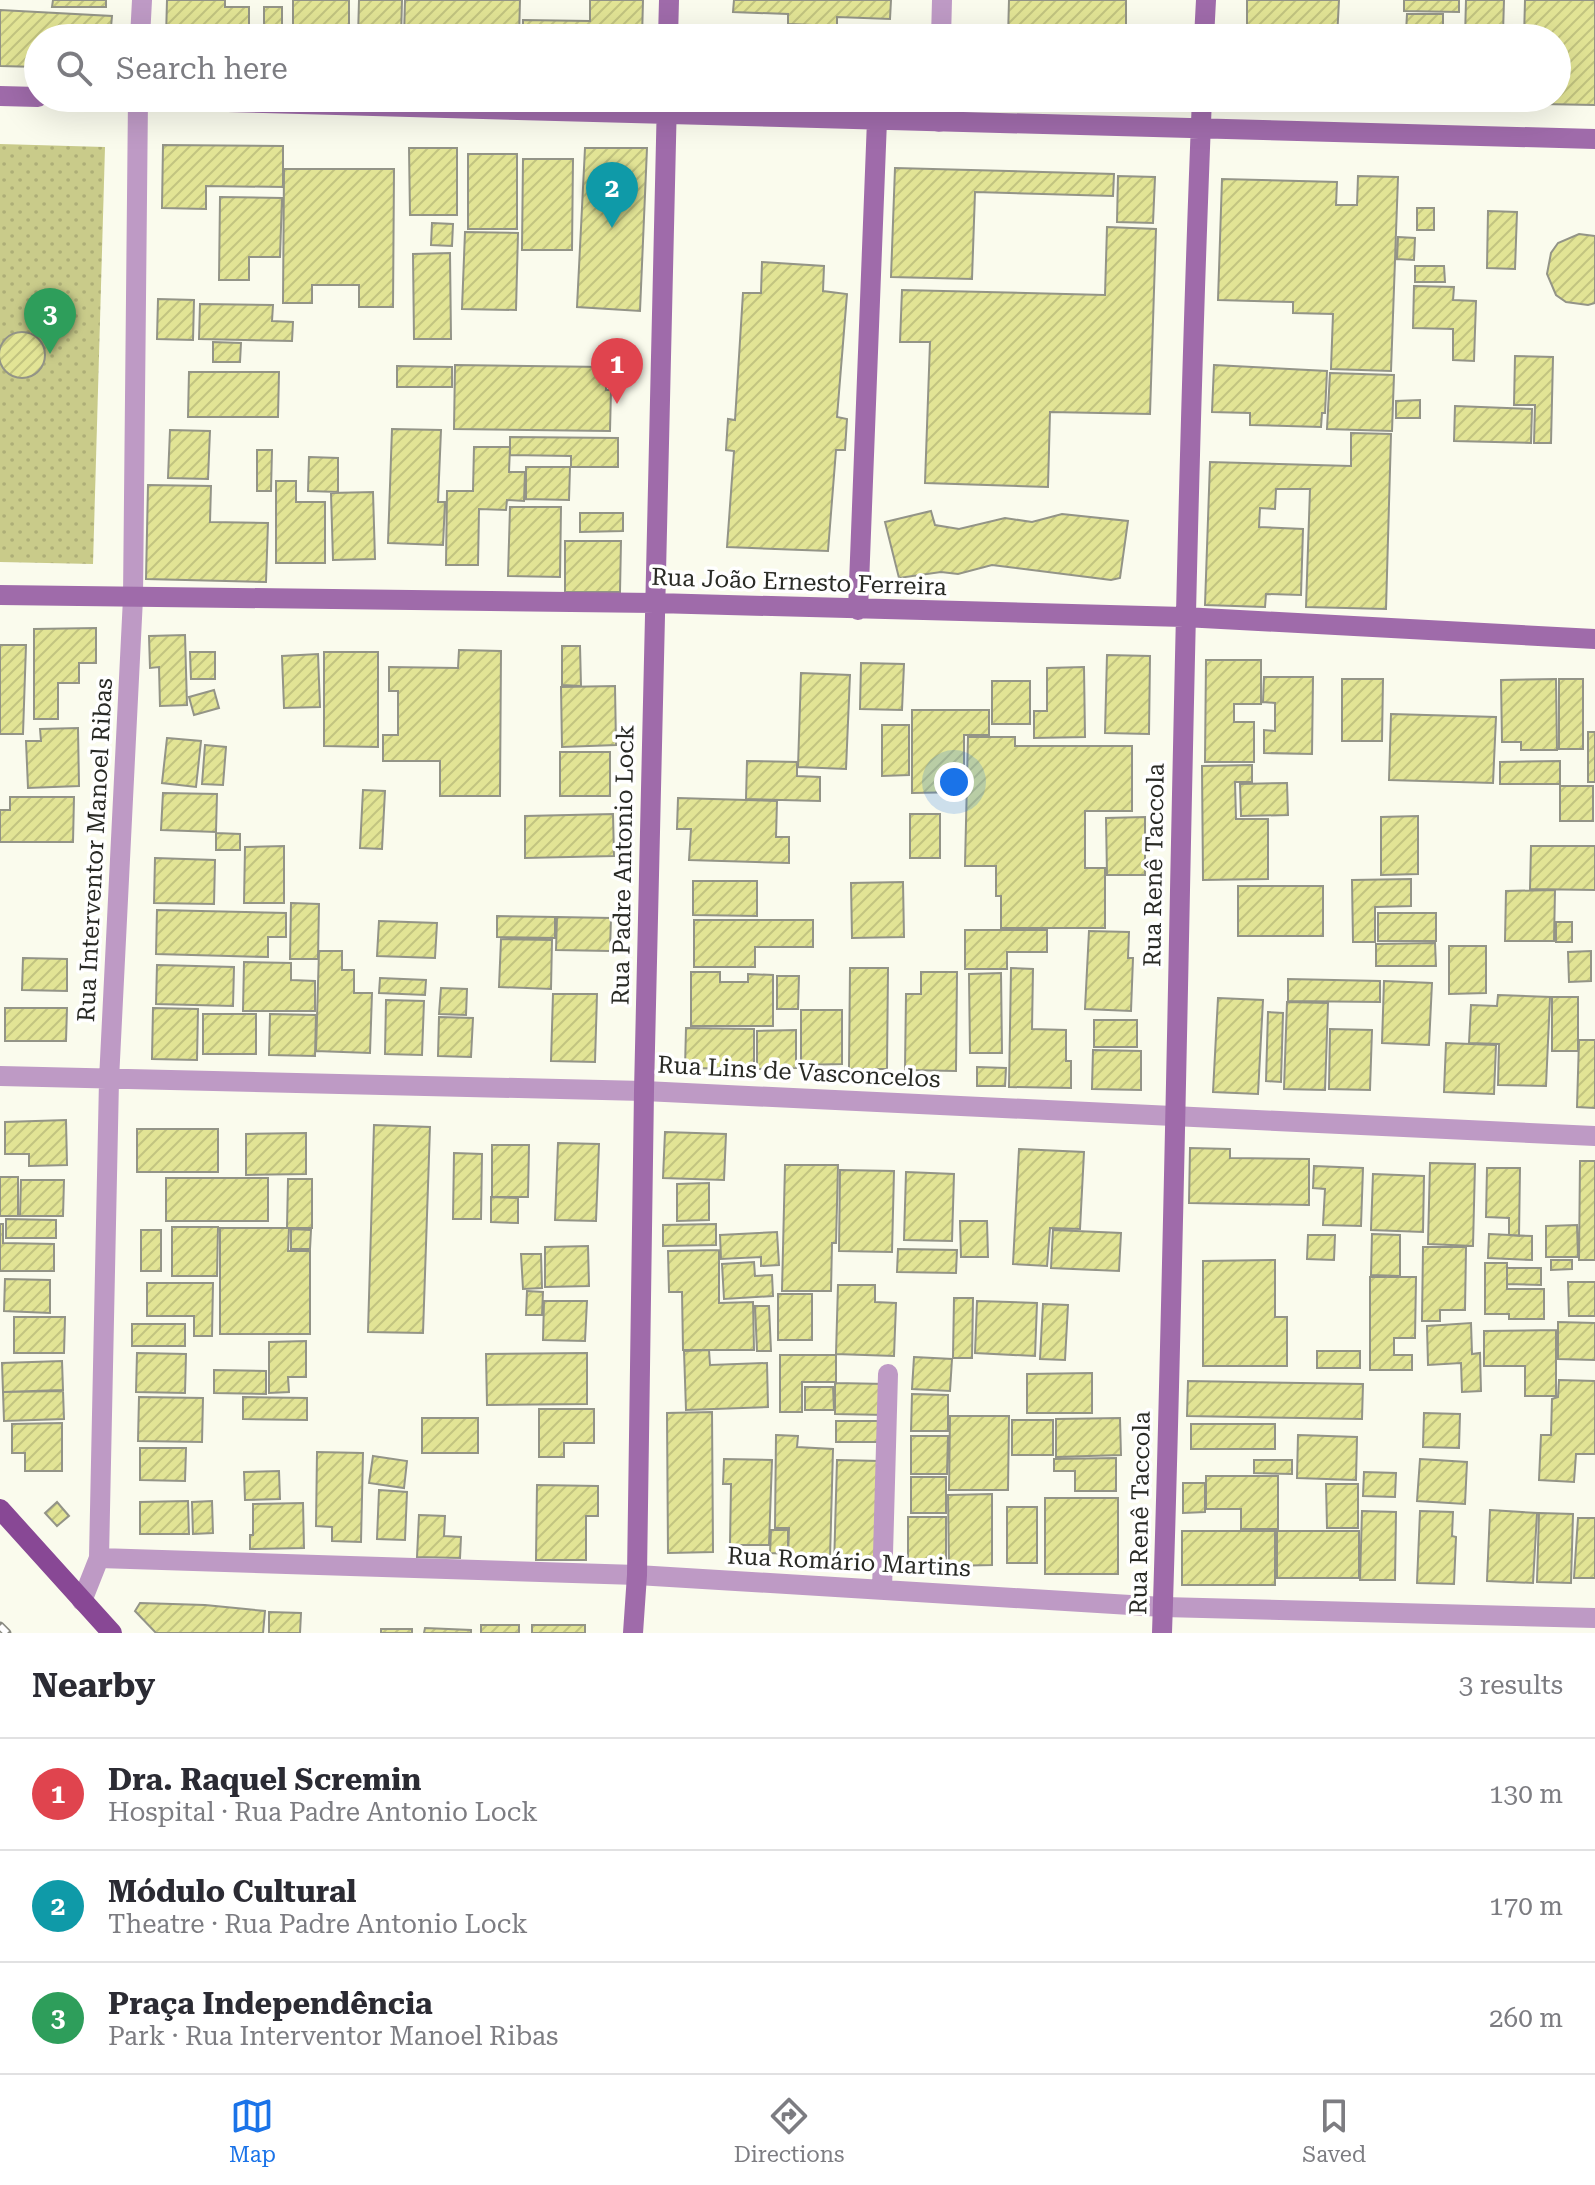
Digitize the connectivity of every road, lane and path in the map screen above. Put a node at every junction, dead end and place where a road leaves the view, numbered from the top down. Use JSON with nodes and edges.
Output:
{"nodes":[{"id":1,"x":142,"y":0,"type":"edge"},
{"id":2,"x":669,"y":0,"type":"edge"},
{"id":3,"x":942,"y":0,"type":"edge"},
{"id":4,"x":1206,"y":0,"type":"edge"},
{"id":5,"x":141,"y":24,"type":"edge"},
{"id":6,"x":668,"y":24,"type":"edge"},
{"id":7,"x":941,"y":24,"type":"edge"},
{"id":8,"x":1205,"y":24,"type":"edge"},
{"id":9,"x":0,"y":96,"type":"edge"},
{"id":10,"x":24,"y":97,"type":"edge"},
{"id":11,"x":138,"y":112,"type":"edge"},
{"id":12,"x":667,"y":112,"type":"edge"},
{"id":13,"x":757,"y":112,"type":"edge"},
{"id":14,"x":939,"y":112,"type":"edge"},
{"id":15,"x":1201,"y":112,"type":"edge"},
{"id":16,"x":877,"y":120,"type":"junction"},
{"id":17,"x":939,"y":122,"type":"junction"},
{"id":18,"x":1200,"y":130,"type":"junction"},
{"id":19,"x":1595,"y":139,"type":"edge"},
{"id":20,"x":0,"y":595,"type":"edge"},
{"id":21,"x":133,"y":598,"type":"junction"},
{"id":22,"x":655,"y":603,"type":"junction"},
{"id":23,"x":858,"y":610,"type":"junction"},
{"id":24,"x":1184,"y":617,"type":"junction"},
{"id":25,"x":1595,"y":639,"type":"edge"},
{"id":26,"x":0,"y":1076,"type":"edge"},
{"id":27,"x":109,"y":1080,"type":"junction"},
{"id":28,"x":644,"y":1091,"type":"junction"},
{"id":29,"x":1176,"y":1116,"type":"junction"},
{"id":30,"x":1595,"y":1136,"type":"edge"},
{"id":31,"x":888,"y":1374,"type":"dead end"},
{"id":32,"x":0,"y":1509,"type":"edge"},
{"id":33,"x":99,"y":1558,"type":"junction"},
{"id":34,"x":637,"y":1575,"type":"junction"},
{"id":35,"x":882,"y":1590,"type":"junction"},
{"id":36,"x":82,"y":1601,"type":"junction"},
{"id":37,"x":1163,"y":1607,"type":"junction"},
{"id":38,"x":1595,"y":1618,"type":"edge"},
{"id":39,"x":112,"y":1633,"type":"edge"},
{"id":40,"x":633,"y":1633,"type":"edge"},
{"id":41,"x":1162,"y":1633,"type":"edge"}],
"edges":[{"from":1,"to":5,"type":"street"},
{"from":2,"to":6,"type":"street"},
{"from":3,"to":7,"type":"street"},
{"from":4,"to":8,"type":"street"},
{"from":9,"to":10,"type":"street"},
{"from":11,"to":21,"type":"street","name":"Rua Interventor Manoel Ribas"},
{"from":12,"to":22,"type":"street","name":"Rua Padre Antonio Lock"},
{"from":13,"to":16,"type":"street"},
{"from":14,"to":17,"type":"street"},
{"from":15,"to":18,"type":"street","name":"Rua Renê Taccola"},
{"from":16,"to":17,"type":"street"},
{"from":16,"to":23,"type":"street"},
{"from":17,"to":18,"type":"street"},
{"from":18,"to":19,"type":"street"},
{"from":18,"to":24,"type":"street","name":"Rua Renê Taccola"},
{"from":20,"to":21,"type":"street","name":"Rua João Ernesto Ferreira"},
{"from":21,"to":22,"type":"street","name":"Rua João Ernesto Ferreira"},
{"from":21,"to":27,"type":"street","name":"Rua Interventor Manoel Ribas"},
{"from":22,"to":23,"type":"street","name":"Rua João Ernesto Ferreira"},
{"from":22,"to":28,"type":"street","name":"Rua Padre Antonio Lock"},
{"from":23,"to":24,"type":"street","name":"Rua João Ernesto Ferreira"},
{"from":24,"to":25,"type":"street","name":"Rua João Ernesto Ferreira"},
{"from":24,"to":29,"type":"street","name":"Rua Renê Taccola"},
{"from":26,"to":27,"type":"street","name":"Rua Lins de Vasconcelos"},
{"from":27,"to":28,"type":"street","name":"Rua Lins de Vasconcelos"},
{"from":27,"to":33,"type":"street","name":"Rua Interventor Manoel Ribas"},
{"from":28,"to":29,"type":"street","name":"Rua Lins de Vasconcelos"},
{"from":28,"to":34,"type":"street","name":"Rua Padre Antonio Lock"},
{"from":29,"to":30,"type":"street","name":"Rua Lins de Vasconcelos"},
{"from":29,"to":37,"type":"street","name":"Rua Renê Taccola"},
{"from":31,"to":35,"type":"street"},
{"from":32,"to":36,"type":"main road"},
{"from":33,"to":34,"type":"street","name":"Rua Romário Martins"},
{"from":33,"to":36,"type":"street","name":"Rua Interventor Manoel Ribas"},
{"from":34,"to":35,"type":"street","name":"Rua Romário Martins"},
{"from":34,"to":40,"type":"street","name":"Rua Padre Antonio Lock"},
{"from":35,"to":37,"type":"street","name":"Rua Romário Martins"},
{"from":36,"to":39,"type":"main road"},
{"from":37,"to":38,"type":"street","name":"Rua Romário Martins"},
{"from":37,"to":41,"type":"street","name":"Rua Renê Taccola"}]}
